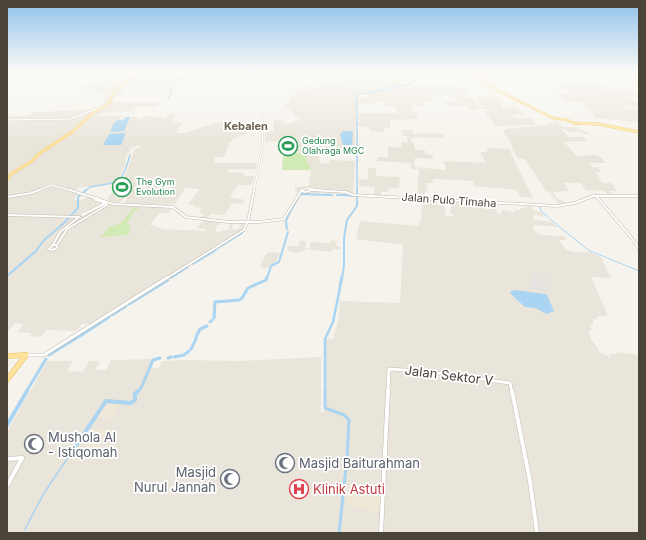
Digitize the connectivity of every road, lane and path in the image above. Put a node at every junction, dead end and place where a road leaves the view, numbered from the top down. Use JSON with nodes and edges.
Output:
{"nodes":[{"id":1,"x":111,"y":97,"type":"edge"},
{"id":2,"x":288,"y":97,"type":"edge"},
{"id":3,"x":511,"y":97,"type":"edge"},
{"id":4,"x":109,"y":104,"type":"junction"},
{"id":5,"x":7,"y":120,"type":"edge"},
{"id":6,"x":639,"y":132,"type":"edge"},
{"id":7,"x":7,"y":180,"type":"edge"},
{"id":8,"x":639,"y":196,"type":"edge"},
{"id":9,"x":7,"y":197,"type":"edge"},
{"id":10,"x":97,"y":197,"type":"junction"},
{"id":11,"x":597,"y":197,"type":"junction"},
{"id":12,"x":100,"y":207,"type":"junction"},
{"id":13,"x":7,"y":214,"type":"edge"},
{"id":14,"x":82,"y":215,"type":"junction"},
{"id":15,"x":76,"y":216,"type":"junction"},
{"id":16,"x":82,"y":219,"type":"junction"},
{"id":17,"x":248,"y":221,"type":"junction"},
{"id":18,"x":66,"y":228,"type":"junction"},
{"id":19,"x":57,"y":245,"type":"junction"},
{"id":20,"x":53,"y":246,"type":"junction"},
{"id":21,"x":639,"y":249,"type":"edge"},
{"id":22,"x":26,"y":355,"type":"junction"},
{"id":23,"x":7,"y":356,"type":"edge"},
{"id":24,"x":7,"y":380,"type":"edge"},
{"id":25,"x":7,"y":459,"type":"edge"},
{"id":26,"x":7,"y":486,"type":"edge"},
{"id":27,"x":381,"y":533,"type":"edge"},
{"id":28,"x":537,"y":533,"type":"edge"}],
"edges":[{"from":1,"to":4,"type":"main road"},
{"from":2,"to":17,"type":"street"},
{"from":3,"to":6,"type":"main road"},
{"from":4,"to":5,"type":"street"},
{"from":4,"to":7,"type":"main road"},
{"from":8,"to":11,"type":"street","name":"Jalan Pulo Timaha"},
{"from":9,"to":10,"type":"street"},
{"from":10,"to":12,"type":"street"},
{"from":10,"to":17,"type":"street"},
{"from":11,"to":17,"type":"street","name":"Jalan Pulo Timaha"},
{"from":11,"to":21,"type":"street"},
{"from":12,"to":14,"type":"street"},
{"from":12,"to":16,"type":"street"},
{"from":13,"to":15,"type":"street"},
{"from":14,"to":15,"type":"street"},
{"from":14,"to":16,"type":"street"},
{"from":15,"to":18,"type":"street"},
{"from":16,"to":18,"type":"street"},
{"from":17,"to":22,"type":"street"},
{"from":18,"to":19,"type":"street"},
{"from":18,"to":20,"type":"street"},
{"from":19,"to":20,"type":"street"},
{"from":19,"to":20,"type":"street"},
{"from":22,"to":23,"type":"main road"},
{"from":22,"to":24,"type":"main road"},
{"from":25,"to":26,"type":"street"},
{"from":27,"to":28,"type":"street","name":"Jalan Sektor V"}]}
